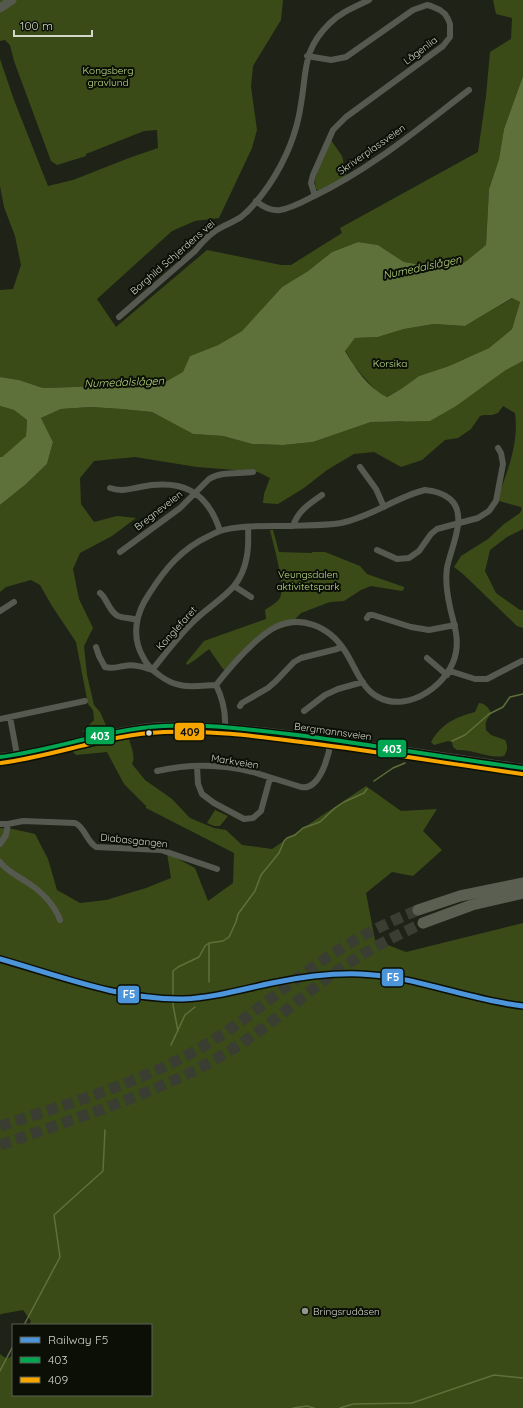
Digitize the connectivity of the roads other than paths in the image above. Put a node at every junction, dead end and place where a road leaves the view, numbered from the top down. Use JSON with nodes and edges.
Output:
{"nodes":[{"id":1,"x":12,"y":0,"type":"edge"},
{"id":2,"x":369,"y":0,"type":"edge"},
{"id":3,"x":0,"y":8,"type":"edge"},
{"id":4,"x":308,"y":56,"type":"junction"},
{"id":5,"x":469,"y":90,"type":"dead end"},
{"id":6,"x":315,"y":196,"type":"junction"},
{"id":7,"x":256,"y":201,"type":"junction"},
{"id":8,"x":119,"y":317,"type":"dead end"},
{"id":9,"x":498,"y":448,"type":"dead end"},
{"id":10,"x":360,"y":467,"type":"dead end"},
{"id":11,"x":253,"y":472,"type":"dead end"},
{"id":12,"x":110,"y":488,"type":"dead end"},
{"id":13,"x":195,"y":493,"type":"junction"},
{"id":14,"x":322,"y":495,"type":"dead end"},
{"id":15,"x":384,"y":507,"type":"junction"},
{"id":16,"x":458,"y":524,"type":"junction"},
{"id":17,"x":293,"y":526,"type":"junction"},
{"id":18,"x":248,"y":527,"type":"junction"},
{"id":19,"x":220,"y":531,"type":"junction"},
{"id":20,"x":378,"y":550,"type":"dead end"},
{"id":21,"x":120,"y":552,"type":"dead end"},
{"id":22,"x":234,"y":586,"type":"junction"},
{"id":23,"x":100,"y":593,"type":"dead end"},
{"id":24,"x":251,"y":597,"type":"dead end"},
{"id":25,"x":14,"y":602,"type":"dead end"},
{"id":26,"x":0,"y":611,"type":"edge"},
{"id":27,"x":367,"y":618,"type":"dead end"},
{"id":28,"x":137,"y":620,"type":"junction"},
{"id":29,"x":455,"y":625,"type":"junction"},
{"id":30,"x":341,"y":646,"type":"junction"},
{"id":31,"x":96,"y":647,"type":"dead end"},
{"id":32,"x":427,"y":658,"type":"dead end"},
{"id":33,"x":522,"y":661,"type":"edge"},
{"id":34,"x":152,"y":670,"type":"junction"},
{"id":35,"x":448,"y":673,"type":"junction"},
{"id":36,"x":363,"y":682,"type":"junction"},
{"id":37,"x":216,"y":685,"type":"junction"},
{"id":38,"x":85,"y":701,"type":"dead end"},
{"id":39,"x":240,"y":706,"type":"dead end"},
{"id":40,"x":304,"y":711,"type":"dead end"},
{"id":41,"x":10,"y":717,"type":"junction"},
{"id":42,"x":0,"y":719,"type":"edge"},
{"id":43,"x":224,"y":728,"type":"junction"},
{"id":44,"x":331,"y":740,"type":"junction"},
{"id":45,"x":17,"y":755,"type":"junction"},
{"id":46,"x":0,"y":757,"type":"edge"},
{"id":47,"x":197,"y":767,"type":"junction"},
{"id":48,"x":523,"y":768,"type":"edge"},
{"id":49,"x":157,"y":772,"type":"dead end"},
{"id":50,"x":270,"y":778,"type":"junction"},
{"id":51,"x":0,"y":824,"type":"edge"},
{"id":52,"x":8,"y":824,"type":"junction"},
{"id":53,"x":0,"y":844,"type":"edge"},
{"id":54,"x":0,"y":862,"type":"edge"},
{"id":55,"x":217,"y":869,"type":"dead end"},
{"id":56,"x":523,"y":883,"type":"edge"},
{"id":57,"x":523,"y":893,"type":"edge"},
{"id":58,"x":418,"y":910,"type":"tunnel mouth"},
{"id":59,"x":60,"y":920,"type":"dead end"},
{"id":60,"x":423,"y":923,"type":"tunnel mouth"}],
"edges":[{"from":1,"to":3,"type":"main road"},
{"from":2,"to":4,"type":"street","name":"Borghild Schjerdens vei"},
{"from":4,"to":6,"type":"street","name":"Lågenlia"},
{"from":4,"to":7,"type":"street","name":"Borghild Schjerdens vei"},
{"from":5,"to":6,"type":"street","name":"Skriverplassveien"},
{"from":6,"to":7,"type":"street","name":"Skriverplassveien"},
{"from":7,"to":8,"type":"street","name":"Borghild Schjerdens vei"},
{"from":9,"to":16,"type":"street"},
{"from":10,"to":15,"type":"street"},
{"from":11,"to":13,"type":"street","name":"Bregneveien"},
{"from":12,"to":13,"type":"street"},
{"from":13,"to":19,"type":"street"},
{"from":13,"to":21,"type":"street","name":"Bregneveien"},
{"from":14,"to":17,"type":"street"},
{"from":15,"to":16,"type":"street"},
{"from":15,"to":17,"type":"street"},
{"from":16,"to":20,"type":"street"},
{"from":16,"to":29,"type":"street"},
{"from":17,"to":18,"type":"street"},
{"from":18,"to":19,"type":"street"},
{"from":18,"to":22,"type":"street","name":"Konglefaret"},
{"from":19,"to":28,"type":"street"},
{"from":22,"to":24,"type":"street"},
{"from":22,"to":34,"type":"street","name":"Konglefaret"},
{"from":23,"to":28,"type":"street"},
{"from":25,"to":26,"type":"street"},
{"from":27,"to":29,"type":"street"},
{"from":28,"to":34,"type":"street"},
{"from":29,"to":35,"type":"street"},
{"from":30,"to":36,"type":"street"},
{"from":30,"to":37,"type":"street"},
{"from":30,"to":39,"type":"street"},
{"from":31,"to":34,"type":"street"},
{"from":32,"to":35,"type":"street"},
{"from":33,"to":35,"type":"street"},
{"from":34,"to":37,"type":"street"},
{"from":35,"to":36,"type":"street"},
{"from":36,"to":40,"type":"street"},
{"from":37,"to":43,"type":"street"},
{"from":38,"to":41,"type":"street"},
{"from":41,"to":42,"type":"street"},
{"from":41,"to":45,"type":"street"},
{"from":43,"to":44,"type":"main road","name":"Bergmannsveien"},
{"from":43,"to":45,"type":"main road","name":"Bergmannsveien"},
{"from":44,"to":48,"type":"main road","name":"Bergmannsveien"},
{"from":44,"to":50,"type":"street","name":"Markveien"},
{"from":45,"to":46,"type":"main road","name":"Bergmannsveien"},
{"from":47,"to":49,"type":"street","name":"Markveien"},
{"from":47,"to":50,"type":"street","name":"Markveien"},
{"from":47,"to":50,"type":"street","name":"Markveien"},
{"from":51,"to":52,"type":"street"},
{"from":52,"to":53,"type":"street"},
{"from":52,"to":55,"type":"street","name":"Diabasgangen"},
{"from":54,"to":59,"type":"street"},
{"from":56,"to":58,"type":"highway"},
{"from":57,"to":60,"type":"highway"}]}
